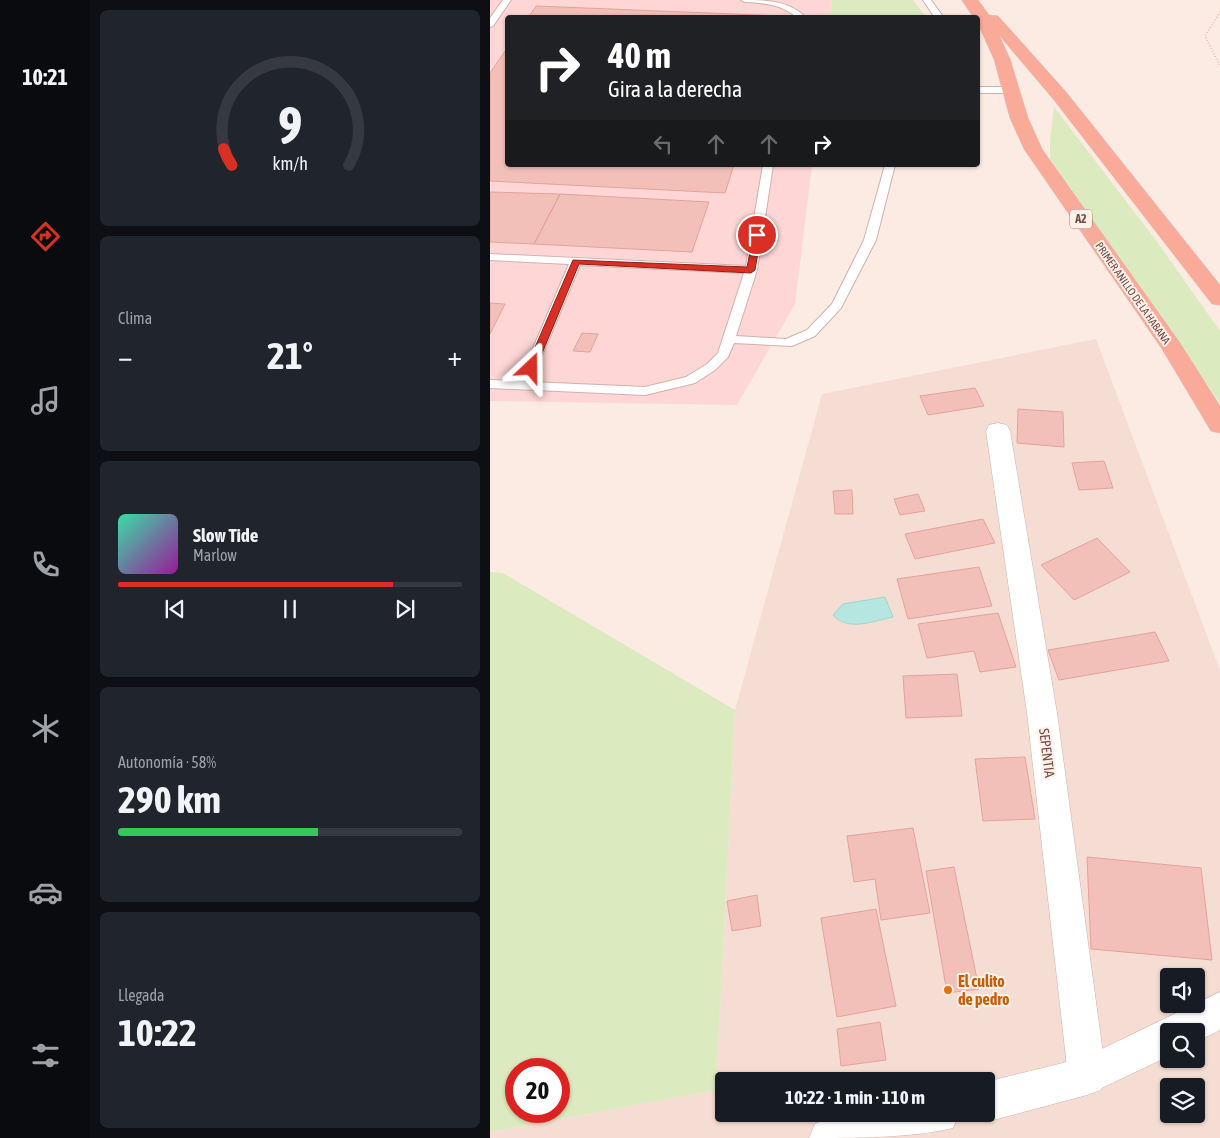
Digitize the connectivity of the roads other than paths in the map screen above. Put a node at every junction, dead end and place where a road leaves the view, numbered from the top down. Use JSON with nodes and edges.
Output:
{"nodes":[{"id":1,"x":507,"y":0,"type":"edge"},
{"id":2,"x":746,"y":0,"type":"edge"},
{"id":3,"x":927,"y":0,"type":"edge"},
{"id":4,"x":970,"y":0,"type":"edge"},
{"id":5,"x":976,"y":0,"type":"edge"},
{"id":6,"x":799,"y":15,"type":"edge"},
{"id":7,"x":938,"y":15,"type":"edge"},
{"id":8,"x":490,"y":24,"type":"edge"},
{"id":9,"x":980,"y":90,"type":"edge"},
{"id":10,"x":1024,"y":92,"type":"junction"},
{"id":11,"x":1060,"y":96,"type":"junction"},
{"id":12,"x":768,"y":167,"type":"edge"},
{"id":13,"x":889,"y":167,"type":"edge"},
{"id":14,"x":490,"y":257,"type":"edge"},
{"id":15,"x":576,"y":261,"type":"junction"},
{"id":16,"x":751,"y":270,"type":"junction"},
{"id":17,"x":1220,"y":300,"type":"edge"},
{"id":18,"x":728,"y":339,"type":"junction"},
{"id":19,"x":490,"y":384,"type":"edge"},
{"id":20,"x":523,"y":386,"type":"junction"},
{"id":21,"x":1220,"y":424,"type":"edge"},
{"id":22,"x":998,"y":432,"type":"dead end"},
{"id":23,"x":1220,"y":1011,"type":"edge"},
{"id":24,"x":1195,"y":1023,"type":"edge"},
{"id":25,"x":1160,"y":1040,"type":"edge"},
{"id":26,"x":1087,"y":1076,"type":"junction"},
{"id":27,"x":995,"y":1100,"type":"edge"},
{"id":28,"x":902,"y":1122,"type":"edge"},
{"id":29,"x":829,"y":1138,"type":"edge"}],
"edges":[{"from":1,"to":8,"type":"lane"},
{"from":2,"to":6,"type":"lane"},
{"from":3,"to":7,"type":"lane"},
{"from":4,"to":10,"type":"highway","name":"PRIMER ANILLO DE LA HABANA","number":"A2"},
{"from":5,"to":11,"type":"highway"},
{"from":9,"to":10,"type":"lane"},
{"from":10,"to":11,"type":"highway"},
{"from":10,"to":21,"type":"highway","name":"PRIMER ANILLO DE LA HABANA","number":"A2"},
{"from":11,"to":17,"type":"highway"},
{"from":12,"to":16,"type":"lane"},
{"from":13,"to":18,"type":"lane"},
{"from":14,"to":15,"type":"lane"},
{"from":15,"to":16,"type":"lane"},
{"from":15,"to":20,"type":"lane"},
{"from":16,"to":18,"type":"lane"},
{"from":18,"to":20,"type":"lane"},
{"from":19,"to":20,"type":"lane"},
{"from":22,"to":26,"type":"street","name":"SEPENTIA"},
{"from":23,"to":24,"type":"street"},
{"from":25,"to":26,"type":"street"},
{"from":26,"to":27,"type":"street"},
{"from":28,"to":29,"type":"street"}]}
